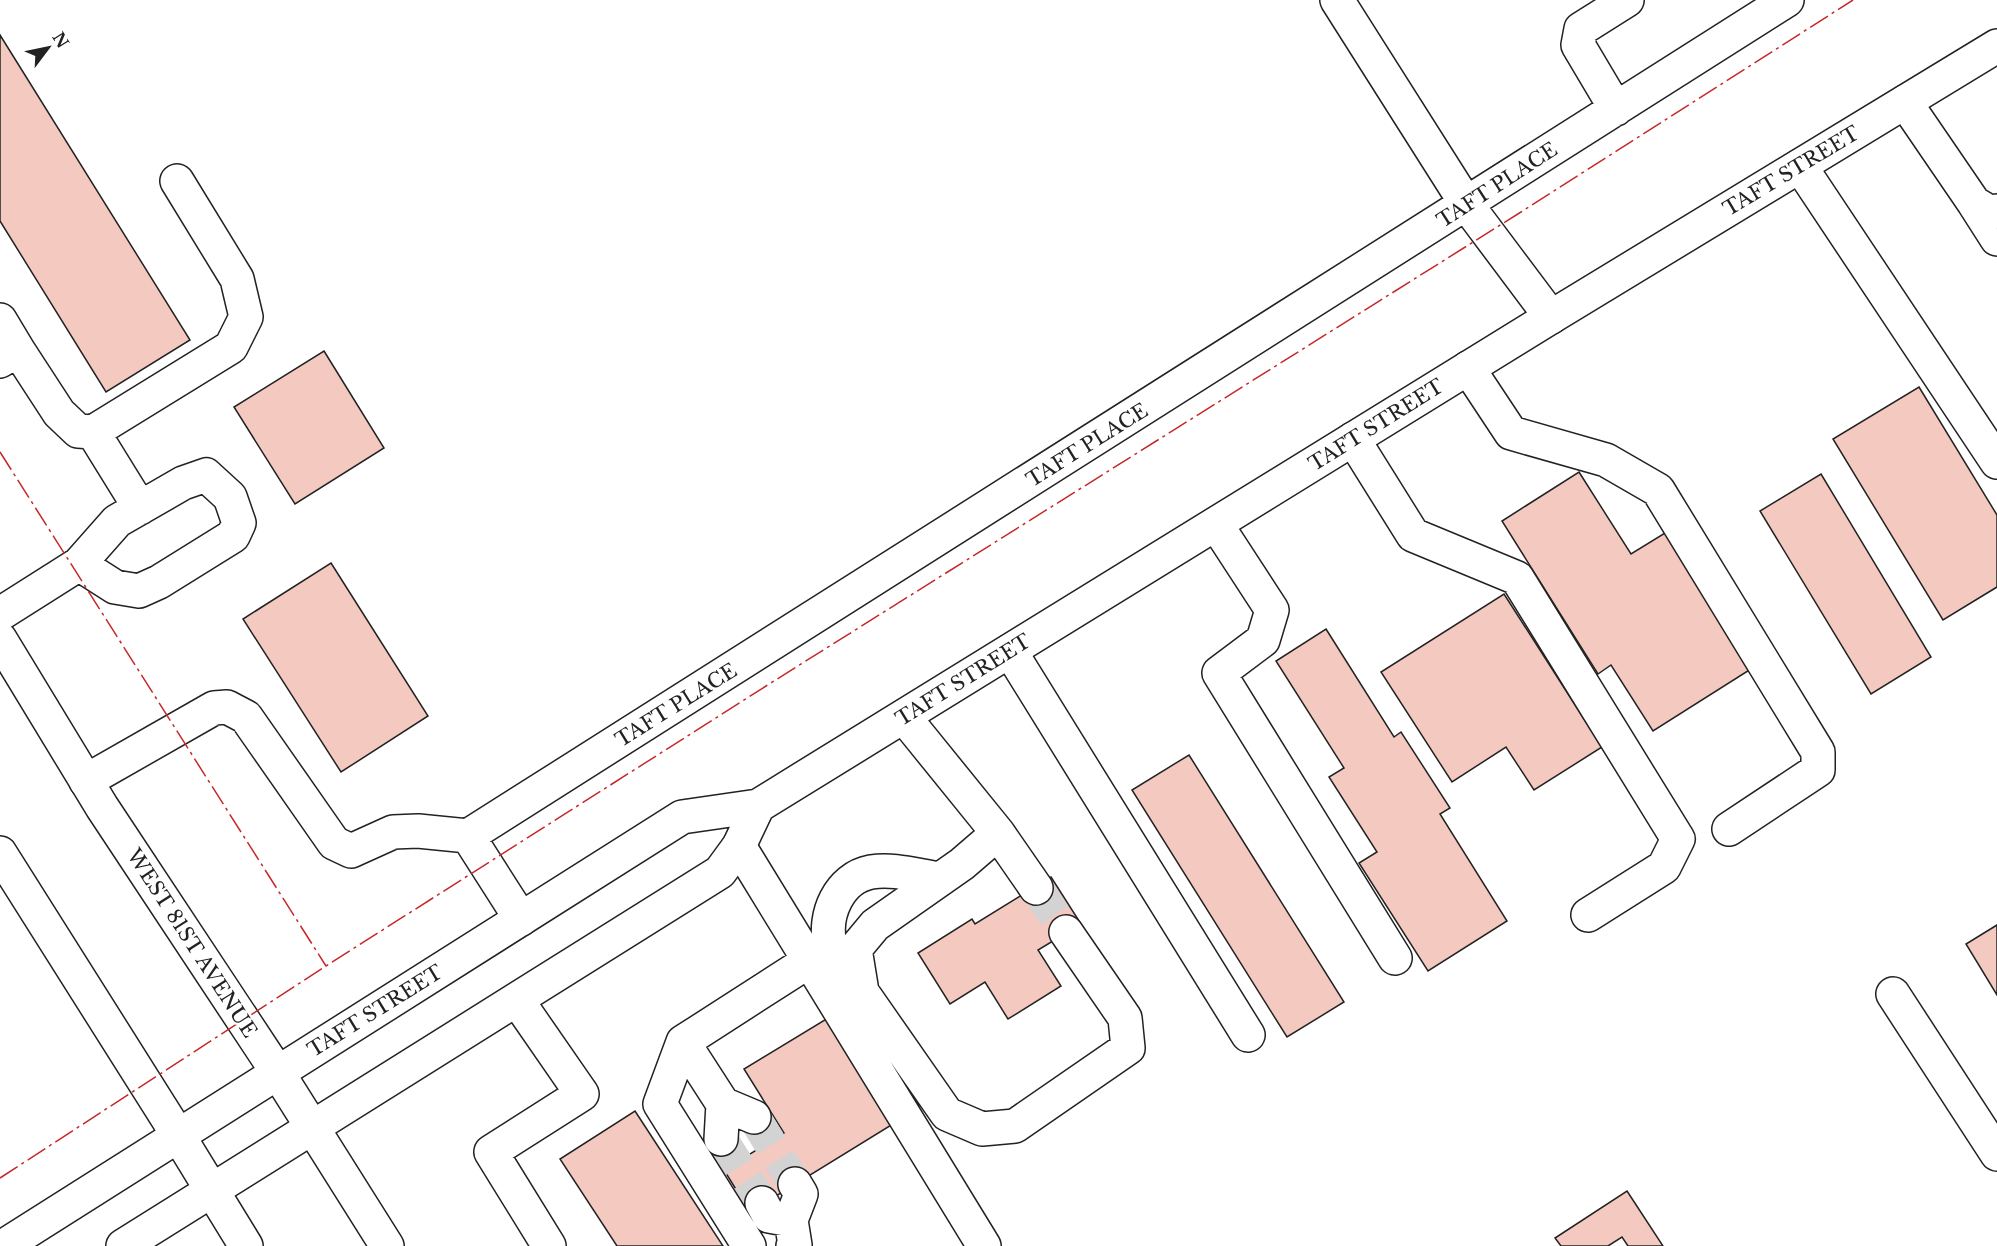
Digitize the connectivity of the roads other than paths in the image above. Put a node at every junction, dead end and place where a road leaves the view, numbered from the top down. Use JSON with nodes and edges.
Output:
{"nodes":[{"id":1,"x":1337,"y":0,"type":"edge"},
{"id":2,"x":1627,"y":0,"type":"edge"},
{"id":3,"x":1787,"y":0,"type":"edge"},
{"id":4,"x":1997,"y":46,"type":"edge"},
{"id":5,"x":1905,"y":102,"type":"junction"},
{"id":6,"x":1616,"y":109,"type":"junction"},
{"id":7,"x":1800,"y":166,"type":"junction"},
{"id":8,"x":177,"y":181,"type":"dead end"},
{"id":9,"x":1467,"y":205,"type":"junction"},
{"id":10,"x":1985,"y":207,"type":"edge"},
{"id":11,"x":1997,"y":239,"type":"edge"},
{"id":12,"x":1551,"y":317,"type":"junction"},
{"id":13,"x":0,"y":320,"type":"edge"},
{"id":14,"x":9,"y":355,"type":"edge"},
{"id":15,"x":1468,"y":368,"type":"junction"},
{"id":16,"x":93,"y":432,"type":"junction"},
{"id":17,"x":1353,"y":439,"type":"junction"},
{"id":18,"x":1997,"y":462,"type":"edge"},
{"id":19,"x":140,"y":508,"type":"junction"},
{"id":20,"x":1216,"y":524,"type":"junction"},
{"id":21,"x":80,"y":564,"type":"junction"},
{"id":22,"x":0,"y":614,"type":"edge"},
{"id":23,"x":0,"y":639,"type":"edge"},
{"id":24,"x":1010,"y":651,"type":"junction"},
{"id":25,"x":904,"y":717,"type":"junction"},
{"id":26,"x":86,"y":781,"type":"junction"},
{"id":27,"x":758,"y":806,"type":"junction"},
{"id":28,"x":1729,"y":829,"type":"dead end"},
{"id":29,"x":998,"y":833,"type":"junction"},
{"id":30,"x":468,"y":836,"type":"junction"},
{"id":31,"x":738,"y":846,"type":"junction"},
{"id":32,"x":0,"y":853,"type":"edge"},
{"id":33,"x":940,"y":879,"type":"junction"},
{"id":34,"x":1036,"y":888,"type":"tunnel mouth"},
{"id":35,"x":1588,"y":915,"type":"dead end"},
{"id":36,"x":521,"y":918,"type":"junction"},
{"id":37,"x":1066,"y":932,"type":"tunnel mouth"},
{"id":38,"x":1395,"y":958,"type":"dead end"},
{"id":39,"x":809,"y":961,"type":"junction"},
{"id":40,"x":862,"y":992,"type":"junction"},
{"id":41,"x":1893,"y":994,"type":"dead end"},
{"id":42,"x":517,"y":1000,"type":"junction"},
{"id":43,"x":1248,"y":1035,"type":"dead end"},
{"id":44,"x":684,"y":1042,"type":"junction"},
{"id":45,"x":278,"y":1073,"type":"junction"},
{"id":46,"x":734,"y":1122,"type":"tunnel mouth"},
{"id":47,"x":312,"y":1127,"type":"junction"},
{"id":48,"x":178,"y":1135,"type":"junction"},
{"id":49,"x":1997,"y":1154,"type":"edge"},
{"id":50,"x":212,"y":1190,"type":"junction"},
{"id":51,"x":4,"y":1246,"type":"edge"},
{"id":52,"x":123,"y":1246,"type":"edge"},
{"id":53,"x":246,"y":1246,"type":"edge"},
{"id":54,"x":387,"y":1246,"type":"edge"},
{"id":55,"x":549,"y":1246,"type":"edge"},
{"id":56,"x":749,"y":1246,"type":"edge"},
{"id":57,"x":984,"y":1246,"type":"edge"}],
"edges":[{"from":1,"to":9,"type":"main road"},
{"from":2,"to":6,"type":"main road"},
{"from":3,"to":6,"type":"main road","name":"TAFT PLACE"},
{"from":4,"to":5,"type":"main road","name":"TAFT STREET"},
{"from":5,"to":7,"type":"main road","name":"TAFT STREET"},
{"from":5,"to":10,"type":"main road"},
{"from":6,"to":9,"type":"main road","name":"TAFT PLACE"},
{"from":7,"to":12,"type":"main road","name":"TAFT STREET"},
{"from":7,"to":18,"type":"main road"},
{"from":8,"to":16,"type":"main road"},
{"from":9,"to":12,"type":"main road"},
{"from":9,"to":30,"type":"main road","name":"TAFT PLACE"},
{"from":10,"to":11,"type":"main road"},
{"from":12,"to":15,"type":"main road","name":"TAFT STREET"},
{"from":13,"to":14,"type":"main road"},
{"from":14,"to":16,"type":"main road"},
{"from":15,"to":17,"type":"main road","name":"TAFT STREET"},
{"from":15,"to":28,"type":"main road"},
{"from":16,"to":19,"type":"main road"},
{"from":17,"to":20,"type":"main road","name":"TAFT STREET"},
{"from":17,"to":35,"type":"main road"},
{"from":19,"to":21,"type":"main road"},
{"from":19,"to":21,"type":"main road"},
{"from":20,"to":24,"type":"main road","name":"TAFT STREET"},
{"from":20,"to":38,"type":"main road"},
{"from":21,"to":22,"type":"main road"},
{"from":23,"to":26,"type":"main road","name":"WEST 81ST AVENUE"},
{"from":24,"to":25,"type":"main road","name":"TAFT STREET"},
{"from":24,"to":43,"type":"main road"},
{"from":25,"to":27,"type":"main road","name":"TAFT STREET"},
{"from":25,"to":29,"type":"main road"},
{"from":26,"to":30,"type":"main road"},
{"from":26,"to":45,"type":"main road","name":"WEST 81ST AVENUE"},
{"from":27,"to":31,"type":"main road"},
{"from":27,"to":36,"type":"main road","name":"TAFT STREET"},
{"from":29,"to":33,"type":"main road"},
{"from":29,"to":34,"type":"main road"},
{"from":30,"to":36,"type":"main road"},
{"from":31,"to":39,"type":"main road"},
{"from":31,"to":42,"type":"main road"},
{"from":32,"to":48,"type":"main road"},
{"from":33,"to":40,"type":"main road"},
{"from":33,"to":40,"type":"main road"},
{"from":36,"to":45,"type":"main road","name":"TAFT STREET"},
{"from":37,"to":40,"type":"main road"},
{"from":39,"to":44,"type":"main road"},
{"from":39,"to":57,"type":"main road"},
{"from":41,"to":49,"type":"main road"},
{"from":42,"to":47,"type":"main road"},
{"from":42,"to":55,"type":"main road"},
{"from":44,"to":46,"type":"main road"},
{"from":44,"to":56,"type":"main road"},
{"from":45,"to":47,"type":"main road","name":"WEST 81ST AVENUE"},
{"from":45,"to":48,"type":"main road","name":"TAFT STREET"},
{"from":47,"to":50,"type":"main road"},
{"from":47,"to":54,"type":"main road","name":"WEST 81ST AVENUE"},
{"from":48,"to":50,"type":"main road"},
{"from":48,"to":51,"type":"main road","name":"TAFT STREET"},
{"from":50,"to":52,"type":"main road"},
{"from":50,"to":53,"type":"main road"}]}
